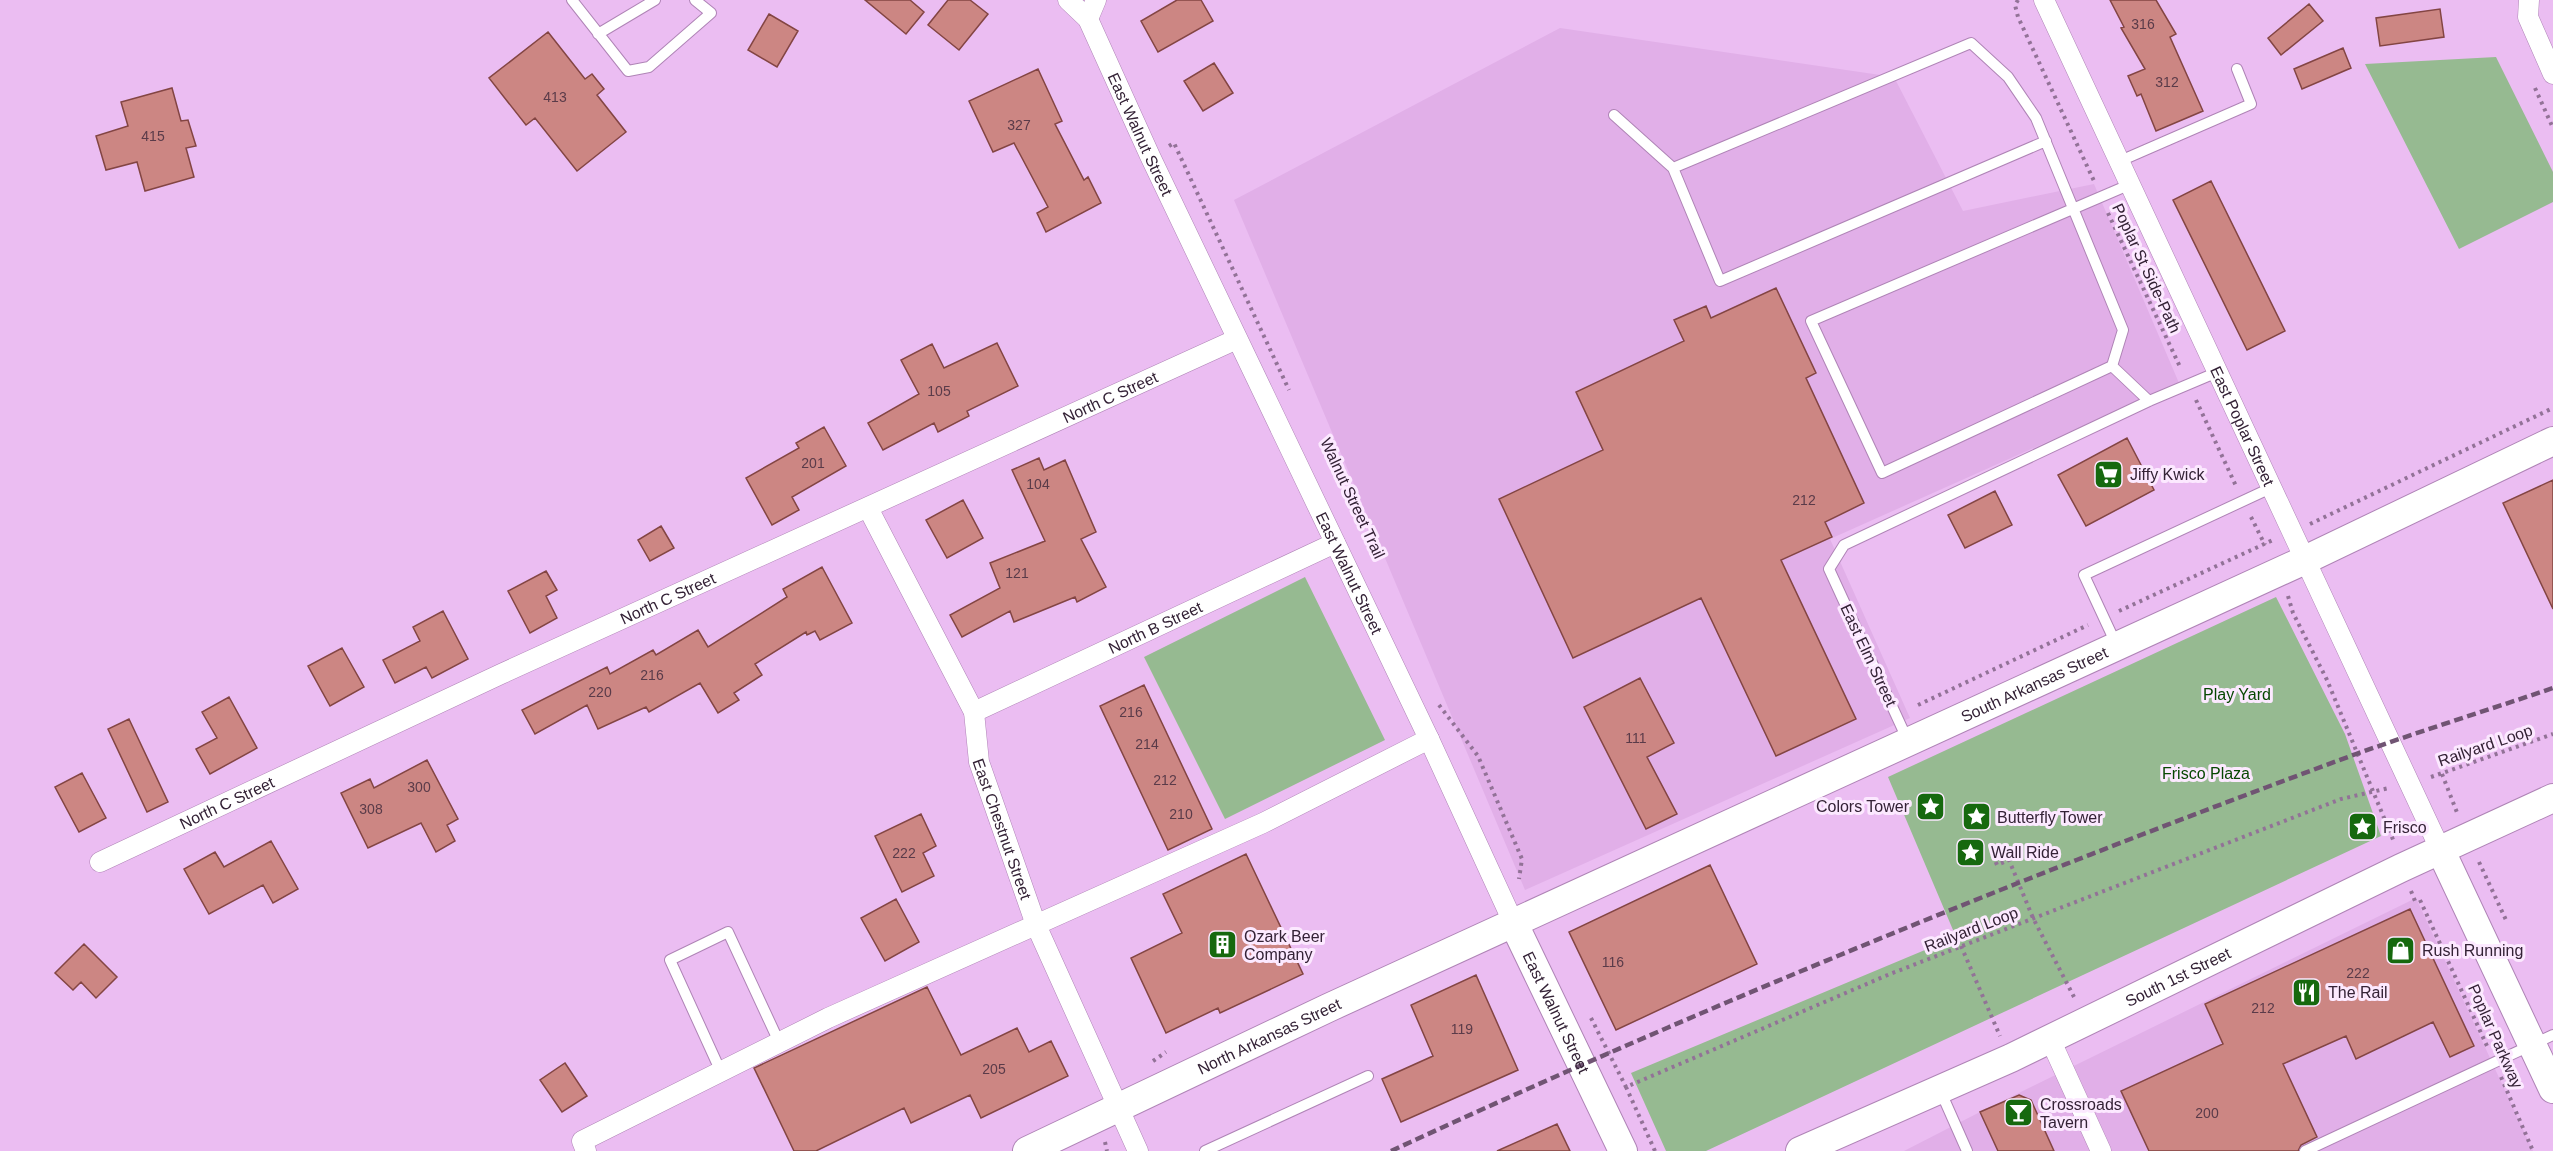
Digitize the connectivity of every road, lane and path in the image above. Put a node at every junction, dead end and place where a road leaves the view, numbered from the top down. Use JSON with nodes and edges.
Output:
{"nodes":[{"id":1,"x":572,"y":0,"type":"edge"},
{"id":2,"x":655,"y":0,"type":"edge"},
{"id":3,"x":695,"y":0,"type":"edge"},
{"id":4,"x":1068,"y":0,"type":"edge"},
{"id":5,"x":1096,"y":0,"type":"edge"},
{"id":6,"x":2018,"y":0,"type":"edge"},
{"id":7,"x":2044,"y":0,"type":"edge"},
{"id":8,"x":2529,"y":0,"type":"edge"},
{"id":9,"x":1088,"y":19,"type":"junction"},
{"id":10,"x":598,"y":34,"type":"junction"},
{"id":11,"x":2237,"y":69,"type":"dead end"},
{"id":12,"x":2553,"y":74,"type":"edge"},
{"id":13,"x":1614,"y":115,"type":"dead end"},
{"id":14,"x":2046,"y":141,"type":"junction"},
{"id":15,"x":1150,"y":156,"type":"junction"},
{"id":16,"x":2120,"y":160,"type":"junction"},
{"id":17,"x":1672,"y":168,"type":"junction"},
{"id":18,"x":2131,"y":184,"type":"junction"},
{"id":19,"x":2101,"y":197,"type":"junction"},
{"id":20,"x":2073,"y":209,"type":"junction"},
{"id":21,"x":1238,"y":339,"type":"junction"},
{"id":22,"x":2112,"y":366,"type":"junction"},
{"id":23,"x":2220,"y":371,"type":"junction"},
{"id":24,"x":2189,"y":386,"type":"junction"},
{"id":25,"x":1293,"y":398,"type":"dead end"},
{"id":26,"x":2149,"y":401,"type":"junction"},
{"id":27,"x":2553,"y":441,"type":"edge"},
{"id":28,"x":2273,"y":487,"type":"junction"},
{"id":29,"x":2243,"y":500,"type":"junction"},
{"id":30,"x":868,"y":508,"type":"junction"},
{"id":31,"x":1335,"y":543,"type":"junction"},
{"id":32,"x":2265,"y":545,"type":"dead end"},
{"id":33,"x":2307,"y":559,"type":"junction"},
{"id":34,"x":2285,"y":588,"type":"dead end"},
{"id":35,"x":2117,"y":646,"type":"junction"},
{"id":36,"x":1436,"y":700,"type":"dead end"},
{"id":37,"x":974,"y":712,"type":"junction"},
{"id":38,"x":2553,"y":734,"type":"edge"},
{"id":39,"x":1429,"y":739,"type":"junction"},
{"id":40,"x":1908,"y":741,"type":"junction"},
{"id":41,"x":2442,"y":774,"type":"junction"},
{"id":42,"x":2425,"y":778,"type":"dead end"},
{"id":43,"x":2397,"y":786,"type":"dead end"},
{"id":44,"x":2374,"y":792,"type":"junction"},
{"id":45,"x":2553,"y":798,"type":"edge"},
{"id":46,"x":2458,"y":809,"type":"junction"},
{"id":47,"x":2450,"y":812,"type":"dead end"},
{"id":48,"x":2457,"y":821,"type":"dead end"},
{"id":49,"x":2393,"y":838,"type":"dead end"},
{"id":50,"x":2004,"y":849,"type":"dead end"},
{"id":51,"x":2441,"y":851,"type":"junction"},
{"id":52,"x":100,"y":862,"type":"dead end"},
{"id":53,"x":1518,"y":884,"type":"dead end"},
{"id":54,"x":2420,"y":900,"type":"dead end"},
{"id":55,"x":2033,"y":918,"type":"junction"},
{"id":56,"x":1514,"y":924,"type":"junction"},
{"id":57,"x":1036,"y":925,"type":"junction"},
{"id":58,"x":1960,"y":946,"type":"junction"},
{"id":59,"x":2076,"y":1001,"type":"dead end"},
{"id":60,"x":2001,"y":1038,"type":"dead end"},
{"id":61,"x":2050,"y":1039,"type":"junction"},
{"id":62,"x":2543,"y":1040,"type":"edge"},
{"id":63,"x":779,"y":1042,"type":"junction"},
{"id":64,"x":2495,"y":1062,"type":"junction"},
{"id":65,"x":721,"y":1072,"type":"junction"},
{"id":66,"x":1368,"y":1076,"type":"dead end"},
{"id":67,"x":2553,"y":1089,"type":"edge"},
{"id":68,"x":1940,"y":1090,"type":"junction"},
{"id":69,"x":1118,"y":1109,"type":"junction"},
{"id":70,"x":584,"y":1146,"type":"edge"},
{"id":71,"x":1027,"y":1151,"type":"edge"},
{"id":72,"x":1138,"y":1151,"type":"edge"},
{"id":73,"x":1205,"y":1151,"type":"edge"},
{"id":74,"x":1623,"y":1151,"type":"edge"},
{"id":75,"x":1655,"y":1151,"type":"edge"},
{"id":76,"x":1800,"y":1151,"type":"edge"},
{"id":77,"x":1967,"y":1151,"type":"edge"},
{"id":78,"x":2101,"y":1151,"type":"edge"},
{"id":79,"x":2306,"y":1151,"type":"edge"},
{"id":80,"x":2533,"y":1151,"type":"edge"}],
"edges":[{"from":1,"to":10,"type":"lane"},
{"from":2,"to":10,"type":"lane"},
{"from":3,"to":10,"type":"lane"},
{"from":4,"to":9,"type":"street","name":"East Walnut Street"},
{"from":5,"to":9,"type":"street"},
{"from":6,"to":19,"type":"path","name":"Poplar St Side-Path"},
{"from":7,"to":16,"type":"street","name":"East Poplar Street"},
{"from":8,"to":12,"type":"street"},
{"from":9,"to":15,"type":"street","name":"East Walnut Street"},
{"from":11,"to":16,"type":"lane"},
{"from":13,"to":17,"type":"lane"},
{"from":14,"to":17,"type":"lane"},
{"from":14,"to":17,"type":"lane"},
{"from":14,"to":20,"type":"lane"},
{"from":15,"to":21,"type":"street","name":"East Walnut Street"},
{"from":15,"to":25,"type":"path"},
{"from":16,"to":18,"type":"street","name":"East Poplar Street"},
{"from":18,"to":19,"type":"lane"},
{"from":18,"to":23,"type":"street","name":"East Poplar Street"},
{"from":19,"to":20,"type":"lane"},
{"from":19,"to":24,"type":"path","name":"Poplar St Side-Path"},
{"from":20,"to":22,"type":"lane"},
{"from":20,"to":22,"type":"lane"},
{"from":21,"to":30,"type":"street","name":"North C Street"},
{"from":21,"to":31,"type":"street","name":"East Walnut Street"},
{"from":22,"to":26,"type":"lane"},
{"from":23,"to":24,"type":"lane"},
{"from":23,"to":28,"type":"street","name":"East Poplar Street"},
{"from":24,"to":26,"type":"lane"},
{"from":24,"to":29,"type":"path","name":"Poplar St Side-Path"},
{"from":26,"to":40,"type":"lane","name":"East Elm Street"},
{"from":27,"to":33,"type":"street","name":"South Arkansas Street"},
{"from":28,"to":29,"type":"lane"},
{"from":28,"to":33,"type":"street","name":"East Poplar Street"},
{"from":29,"to":32,"type":"path","name":"Poplar St Side-Path"},
{"from":29,"to":35,"type":"lane"},
{"from":30,"to":37,"type":"street","name":"East Chestnut Street"},
{"from":30,"to":52,"type":"street","name":"North C Street"},
{"from":31,"to":37,"type":"street","name":"North B Street"},
{"from":31,"to":39,"type":"street","name":"East Walnut Street"},
{"from":33,"to":35,"type":"street","name":"South Arkansas Street"},
{"from":33,"to":51,"type":"street","name":"East Poplar Street"},
{"from":34,"to":44,"type":"path"},
{"from":35,"to":40,"type":"street","name":"South Arkansas Street"},
{"from":36,"to":53,"type":"path"},
{"from":37,"to":57,"type":"street","name":"East Chestnut Street"},
{"from":38,"to":41,"type":"path","name":"Railyard Loop"},
{"from":39,"to":56,"type":"street","name":"East Walnut Street"},
{"from":39,"to":57,"type":"street"},
{"from":40,"to":56,"type":"street","name":"South Arkansas Street"},
{"from":41,"to":42,"type":"path","name":"Railyard Loop"},
{"from":41,"to":46,"type":"path"},
{"from":43,"to":44,"type":"path","name":"Railyard Loop"},
{"from":44,"to":49,"type":"path"},
{"from":44,"to":55,"type":"path","name":"Railyard Loop"},
{"from":45,"to":51,"type":"street","name":"South 1st Street"},
{"from":46,"to":47,"type":"path"},
{"from":46,"to":48,"type":"path"},
{"from":50,"to":55,"type":"path"},
{"from":51,"to":61,"type":"street","name":"South 1st Street"},
{"from":51,"to":62,"type":"street"},
{"from":54,"to":64,"type":"path","name":"Poplar Parkway"},
{"from":55,"to":58,"type":"path","name":"Railyard Loop"},
{"from":55,"to":59,"type":"path"},
{"from":56,"to":69,"type":"street","name":"North Arkansas Street"},
{"from":56,"to":74,"type":"street","name":"East Walnut Street"},
{"from":57,"to":63,"type":"street"},
{"from":57,"to":69,"type":"street","name":"East Chestnut Street"},
{"from":58,"to":60,"type":"path"},
{"from":58,"to":75,"type":"path","name":"Railyard Loop"},
{"from":61,"to":68,"type":"street","name":"South 1st Street"},
{"from":61,"to":78,"type":"street"},
{"from":62,"to":64,"type":"lane"},
{"from":62,"to":67,"type":"street"},
{"from":63,"to":65,"type":"street"},
{"from":63,"to":65,"type":"lane"},
{"from":64,"to":79,"type":"lane"},
{"from":64,"to":80,"type":"path","name":"Poplar Parkway"},
{"from":65,"to":70,"type":"street"},
{"from":66,"to":73,"type":"lane"},
{"from":68,"to":76,"type":"street","name":"South 1st Street"},
{"from":68,"to":77,"type":"lane"},
{"from":69,"to":71,"type":"street","name":"North Arkansas Street"},
{"from":69,"to":72,"type":"street","name":"East Chestnut Street"}]}
